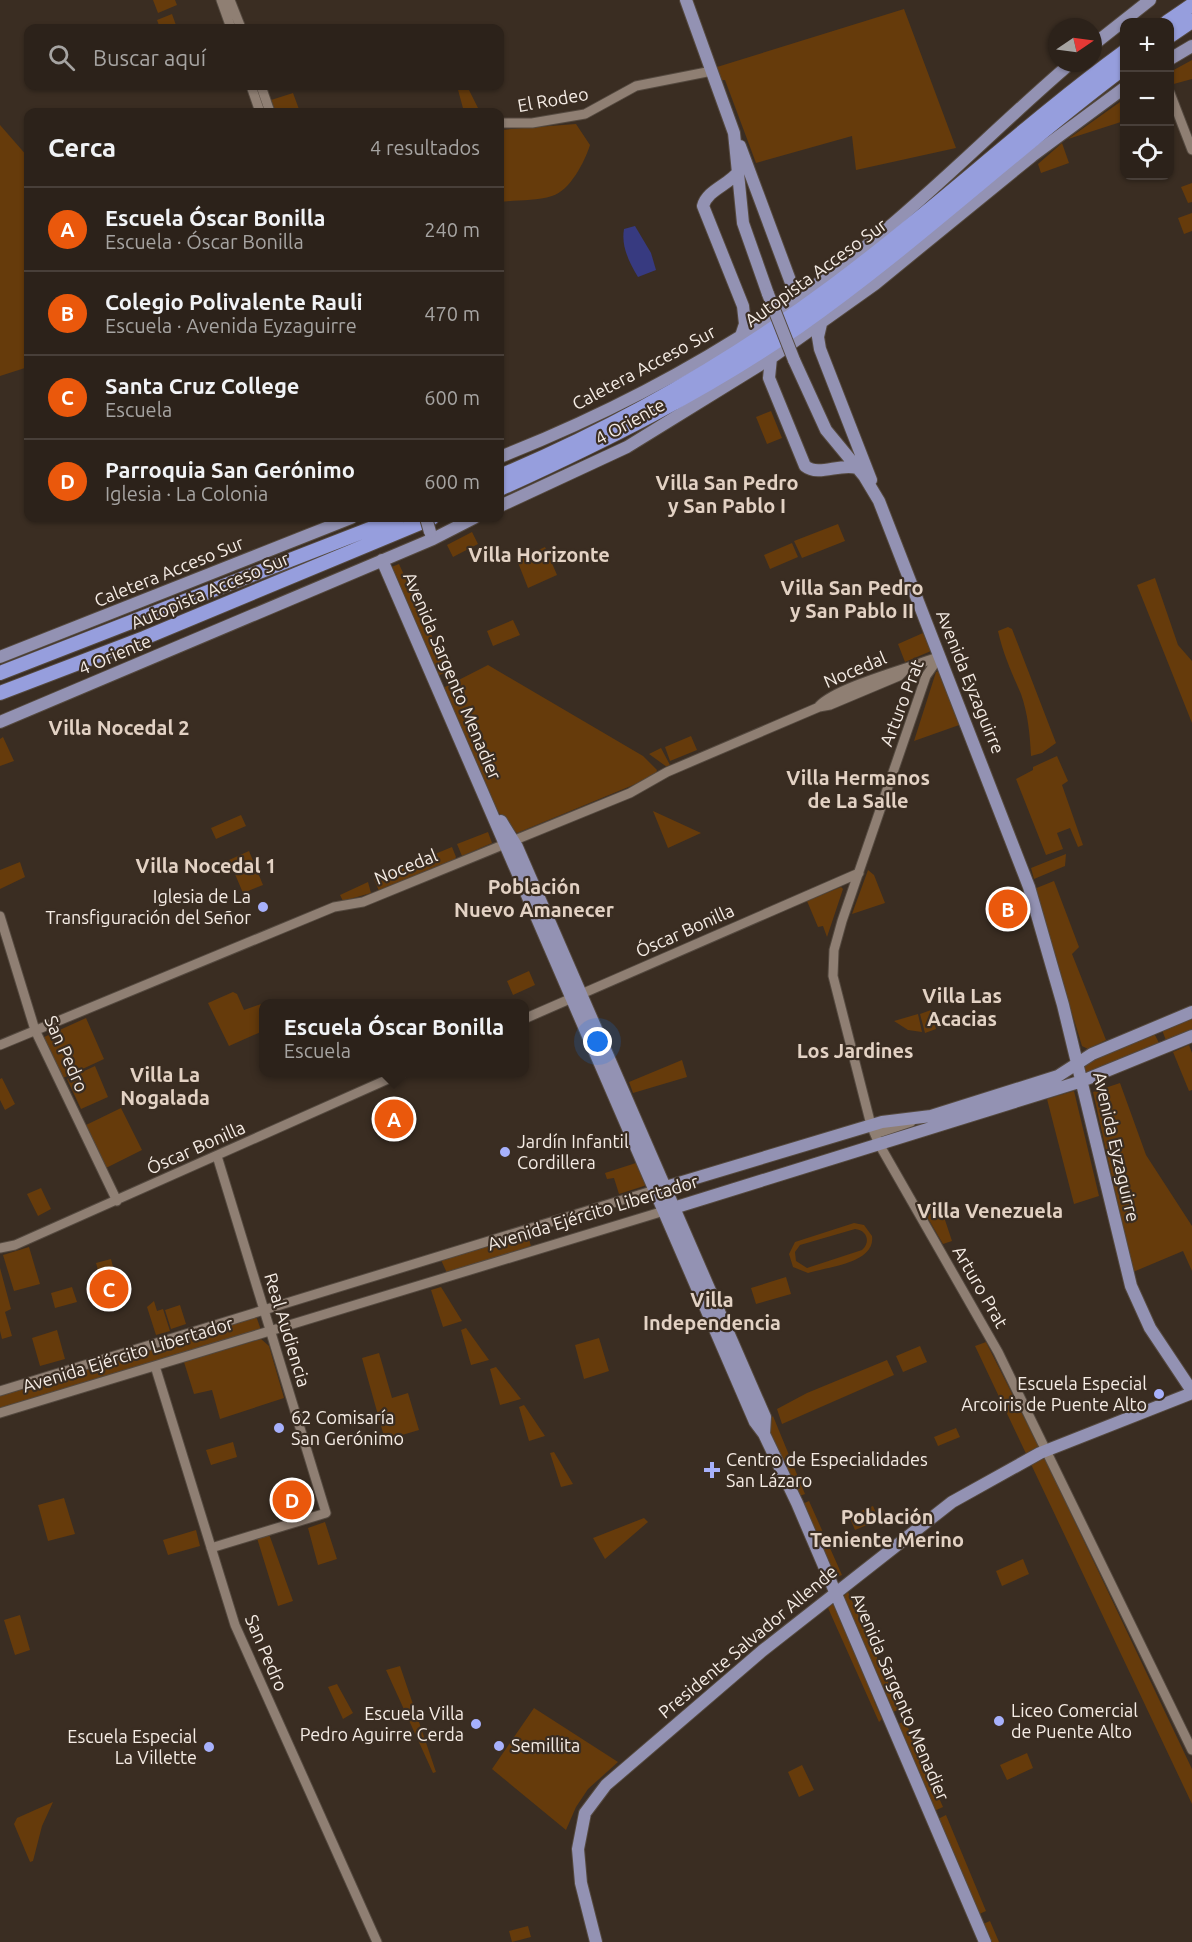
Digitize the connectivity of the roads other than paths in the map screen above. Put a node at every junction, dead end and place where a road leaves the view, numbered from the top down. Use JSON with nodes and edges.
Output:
{"nodes":[{"id":1,"x":221,"y":0,"type":"edge"},
{"id":2,"x":230,"y":0,"type":"edge"},
{"id":3,"x":686,"y":0,"type":"edge"},
{"id":4,"x":1150,"y":0,"type":"edge"},
{"id":5,"x":1192,"y":5,"type":"edge"},
{"id":6,"x":1173,"y":18,"type":"edge"},
{"id":7,"x":1192,"y":21,"type":"edge"},
{"id":8,"x":230,"y":24,"type":"edge"},
{"id":9,"x":239,"y":24,"type":"edge"},
{"id":10,"x":1174,"y":33,"type":"edge"},
{"id":11,"x":1102,"y":38,"type":"edge"},
{"id":12,"x":1192,"y":46,"type":"edge"},
{"id":13,"x":1120,"y":56,"type":"edge"},
{"id":14,"x":1174,"y":57,"type":"edge"},
{"id":15,"x":712,"y":71,"type":"junction"},
{"id":16,"x":1061,"y":72,"type":"edge"},
{"id":17,"x":1120,"y":72,"type":"edge"},
{"id":18,"x":253,"y":90,"type":"edge"},
{"id":19,"x":262,"y":90,"type":"edge"},
{"id":20,"x":1120,"y":92,"type":"edge"},
{"id":21,"x":1174,"y":103,"type":"edge"},
{"id":22,"x":259,"y":108,"type":"edge"},
{"id":23,"x":269,"y":108,"type":"edge"},
{"id":24,"x":504,"y":123,"type":"edge"},
{"id":25,"x":736,"y":137,"type":"junction"},
{"id":26,"x":1192,"y":150,"type":"edge"},
{"id":27,"x":739,"y":171,"type":"junction"},
{"id":28,"x":716,"y":191,"type":"junction"},
{"id":29,"x":762,"y":203,"type":"junction"},
{"id":30,"x":739,"y":204,"type":"junction"},
{"id":31,"x":790,"y":277,"type":"junction"},
{"id":32,"x":814,"y":286,"type":"junction"},
{"id":33,"x":797,"y":299,"type":"junction"},
{"id":34,"x":743,"y":306,"type":"junction"},
{"id":35,"x":766,"y":320,"type":"junction"},
{"id":36,"x":821,"y":324,"type":"junction"},
{"id":37,"x":741,"y":336,"type":"junction"},
{"id":38,"x":799,"y":340,"type":"junction"},
{"id":39,"x":820,"y":349,"type":"junction"},
{"id":40,"x":771,"y":358,"type":"junction"},
{"id":41,"x":744,"y":376,"type":"junction"},
{"id":42,"x":771,"y":383,"type":"junction"},
{"id":43,"x":851,"y":429,"type":"junction"},
{"id":44,"x":831,"y":439,"type":"junction"},
{"id":45,"x":504,"y":455,"type":"edge"},
{"id":46,"x":857,"y":468,"type":"junction"},
{"id":47,"x":823,"y":470,"type":"junction"},
{"id":48,"x":504,"y":474,"type":"edge"},
{"id":49,"x":504,"y":487,"type":"edge"},
{"id":50,"x":879,"y":501,"type":"junction"},
{"id":51,"x":504,"y":504,"type":"edge"},
{"id":52,"x":341,"y":522,"type":"edge"},
{"id":53,"x":388,"y":522,"type":"edge"},
{"id":54,"x":459,"y":522,"type":"edge"},
{"id":55,"x":432,"y":529,"type":"edge"},
{"id":56,"x":382,"y":560,"type":"junction"},
{"id":57,"x":940,"y":656,"type":"junction"},
{"id":58,"x":0,"y":657,"type":"edge"},
{"id":59,"x":0,"y":674,"type":"edge"},
{"id":60,"x":0,"y":693,"type":"edge"},
{"id":61,"x":0,"y":722,"type":"edge"},
{"id":62,"x":510,"y":842,"type":"junction"},
{"id":63,"x":860,"y":873,"type":"junction"},
{"id":64,"x":0,"y":916,"type":"edge"},
{"id":65,"x":577,"y":996,"type":"junction"},
{"id":66,"x":1192,"y":1012,"type":"edge"},
{"id":67,"x":529,"y":1017,"type":"edge"},
{"id":68,"x":35,"y":1030,"type":"junction"},
{"id":69,"x":1192,"y":1036,"type":"edge"},
{"id":70,"x":0,"y":1045,"type":"edge"},
{"id":71,"x":1073,"y":1045,"type":"junction"},
{"id":72,"x":1092,"y":1054,"type":"junction"},
{"id":73,"x":1078,"y":1065,"type":"junction"},
{"id":74,"x":393,"y":1077,"type":"edge"},
{"id":75,"x":1082,"y":1082,"type":"junction"},
{"id":76,"x":1013,"y":1089,"type":"junction"},
{"id":77,"x":999,"y":1107,"type":"junction"},
{"id":78,"x":875,"y":1134,"type":"junction"},
{"id":79,"x":217,"y":1156,"type":"junction"},
{"id":80,"x":660,"y":1189,"type":"junction"},
{"id":81,"x":117,"y":1201,"type":"junction"},
{"id":82,"x":669,"y":1209,"type":"junction"},
{"id":83,"x":0,"y":1248,"type":"edge"},
{"id":84,"x":264,"y":1310,"type":"junction"},
{"id":85,"x":270,"y":1331,"type":"junction"},
{"id":86,"x":155,"y":1366,"type":"junction"},
{"id":87,"x":0,"y":1391,"type":"edge"},
{"id":88,"x":1192,"y":1392,"type":"edge"},
{"id":89,"x":0,"y":1413,"type":"edge"},
{"id":90,"x":1047,"y":1451,"type":"junction"},
{"id":91,"x":211,"y":1548,"type":"junction"},
{"id":92,"x":835,"y":1592,"type":"junction"},
{"id":93,"x":1192,"y":1750,"type":"edge"},
{"id":94,"x":376,"y":1942,"type":"edge"},
{"id":95,"x":596,"y":1942,"type":"edge"},
{"id":96,"x":985,"y":1942,"type":"edge"}],
"edges":[{"from":1,"to":8,"type":"street"},
{"from":2,"to":9,"type":"street"},
{"from":3,"to":15,"type":"main road","name":"Avenida Eyzaguirre"},
{"from":4,"to":11,"type":"main road"},
{"from":5,"to":6,"type":"highway"},
{"from":7,"to":10,"type":"highway"},
{"from":12,"to":14,"type":"main road"},
{"from":13,"to":48,"type":"highway","name":"Autopista Acceso Sur"},
{"from":15,"to":24,"type":"street","name":"El Rodeo"},
{"from":15,"to":25,"type":"main road","name":"Avenida Eyzaguirre"},
{"from":16,"to":32,"type":"main road","name":"Caletera Acceso Sur"},
{"from":17,"to":49,"type":"highway","name":"Autopista Acceso Sur"},
{"from":18,"to":22,"type":"street"},
{"from":19,"to":23,"type":"street"},
{"from":20,"to":36,"type":"main road"},
{"from":21,"to":26,"type":"street"},
{"from":25,"to":27,"type":"main road","name":"Avenida Eyzaguirre"},
{"from":25,"to":29,"type":"main road"},
{"from":27,"to":28,"type":"main road"},
{"from":27,"to":30,"type":"main road","name":"Avenida Eyzaguirre"},
{"from":28,"to":30,"type":"main road"},
{"from":28,"to":34,"type":"main road"},
{"from":29,"to":30,"type":"main road"},
{"from":29,"to":31,"type":"main road"},
{"from":30,"to":44,"type":"main road","name":"Avenida Eyzaguirre","bridge":true},
{"from":31,"to":32,"type":"main road"},
{"from":31,"to":33,"type":"main road"},
{"from":32,"to":33,"type":"main road","name":"Caletera Acceso Sur"},
{"from":33,"to":35,"type":"main road","name":"Caletera Acceso Sur"},
{"from":34,"to":35,"type":"main road"},
{"from":34,"to":37,"type":"main road"},
{"from":35,"to":37,"type":"main road","name":"Caletera Acceso Sur"},
{"from":36,"to":38,"type":"main road"},
{"from":36,"to":39,"type":"main road"},
{"from":37,"to":45,"type":"main road","name":"Caletera Acceso Sur"},
{"from":38,"to":39,"type":"main road"},
{"from":38,"to":40,"type":"main road"},
{"from":39,"to":43,"type":"main road"},
{"from":40,"to":41,"type":"main road","name":"4 Oriente"},
{"from":40,"to":42,"type":"main road"},
{"from":41,"to":42,"type":"main road"},
{"from":41,"to":51,"type":"main road","name":"4 Oriente"},
{"from":42,"to":47,"type":"main road"},
{"from":43,"to":44,"type":"main road"},
{"from":43,"to":50,"type":"main road"},
{"from":44,"to":46,"type":"main road","name":"Avenida Eyzaguirre"},
{"from":44,"to":47,"type":"main road"},
{"from":46,"to":47,"type":"main road"},
{"from":46,"to":50,"type":"main road","name":"Avenida Eyzaguirre"},
{"from":50,"to":57,"type":"main road","name":"Avenida Eyzaguirre"},
{"from":52,"to":58,"type":"main road","name":"Caletera Acceso Sur"},
{"from":53,"to":59,"type":"highway","name":"Autopista Acceso Sur"},
{"from":54,"to":55,"type":"main road","name":"4 Oriente"},
{"from":55,"to":56,"type":"main road","name":"4 Oriente"},
{"from":55,"to":60,"type":"highway","name":"Autopista Acceso Sur"},
{"from":56,"to":61,"type":"main road","name":"4 Oriente"},
{"from":56,"to":62,"type":"main road","name":"Avenida Sargento Menadier"},
{"from":57,"to":62,"type":"street","name":"Nocedal"},
{"from":57,"to":63,"type":"street","name":"Arturo Prat"},
{"from":57,"to":71,"type":"main road","name":"Avenida Eyzaguirre"},
{"from":62,"to":65,"type":"main road","name":"Avenida Sargento Menadier"},
{"from":62,"to":68,"type":"street","name":"Nocedal"},
{"from":63,"to":65,"type":"street","name":"Óscar Bonilla"},
{"from":63,"to":78,"type":"street","name":"Arturo Prat"},
{"from":64,"to":68,"type":"street","name":"San Pedro"},
{"from":65,"to":67,"type":"street","name":"Óscar Bonilla"},
{"from":65,"to":80,"type":"main road","name":"Avenida Sargento Menadier"},
{"from":66,"to":72,"type":"main road","name":"Avenida Ejército Libertador"},
{"from":68,"to":70,"type":"street","name":"Nocedal"},
{"from":68,"to":81,"type":"street","name":"San Pedro"},
{"from":69,"to":75,"type":"main road","name":"Avenida Ejército Libertador"},
{"from":71,"to":72,"type":"main road"},
{"from":71,"to":73,"type":"main road","name":"Avenida Eyzaguirre"},
{"from":72,"to":73,"type":"main road","name":"Avenida Ejército Libertador"},
{"from":73,"to":75,"type":"main road","name":"Avenida Eyzaguirre"},
{"from":73,"to":76,"type":"main road","name":"Avenida Ejército Libertador"},
{"from":74,"to":79,"type":"street","name":"Óscar Bonilla"},
{"from":75,"to":77,"type":"main road","name":"Avenida Ejército Libertador"},
{"from":75,"to":88,"type":"main road","name":"Avenida Eyzaguirre"},
{"from":76,"to":77,"type":"main road"},
{"from":76,"to":78,"type":"main road","name":"Avenida Ejército Libertador"},
{"from":77,"to":78,"type":"main road","name":"Avenida Ejército Libertador"},
{"from":78,"to":80,"type":"main road","name":"Avenida Ejército Libertador"},
{"from":78,"to":82,"type":"main road","name":"Avenida Ejército Libertador"},
{"from":78,"to":90,"type":"street","name":"Arturo Prat"},
{"from":79,"to":81,"type":"street","name":"Óscar Bonilla"},
{"from":79,"to":84,"type":"street","name":"Real Audiencia"},
{"from":80,"to":82,"type":"main road","name":"Avenida Sargento Menadier"},
{"from":80,"to":84,"type":"street","name":"Avenida Ejército Libertador"},
{"from":81,"to":83,"type":"street","name":"Óscar Bonilla"},
{"from":82,"to":85,"type":"street","name":"Avenida Ejército Libertador"},
{"from":82,"to":92,"type":"main road","name":"Avenida Sargento Menadier"},
{"from":84,"to":85,"type":"street","name":"Real Audiencia"},
{"from":84,"to":87,"type":"street","name":"Avenida Ejército Libertador"},
{"from":85,"to":86,"type":"street","name":"Avenida Ejército Libertador"},
{"from":85,"to":91,"type":"street","name":"Real Audiencia"},
{"from":86,"to":89,"type":"street","name":"Avenida Ejército Libertador"},
{"from":86,"to":91,"type":"street","name":"San Pedro"},
{"from":88,"to":90,"type":"main road","name":"Presidente Salvador Allende"},
{"from":90,"to":92,"type":"main road","name":"Presidente Salvador Allende"},
{"from":90,"to":93,"type":"street","name":"Arturo Prat"},
{"from":91,"to":94,"type":"street","name":"San Pedro"},
{"from":92,"to":95,"type":"main road","name":"Presidente Salvador Allende"},
{"from":92,"to":96,"type":"main road","name":"Avenida Sargento Menadier"}]}
